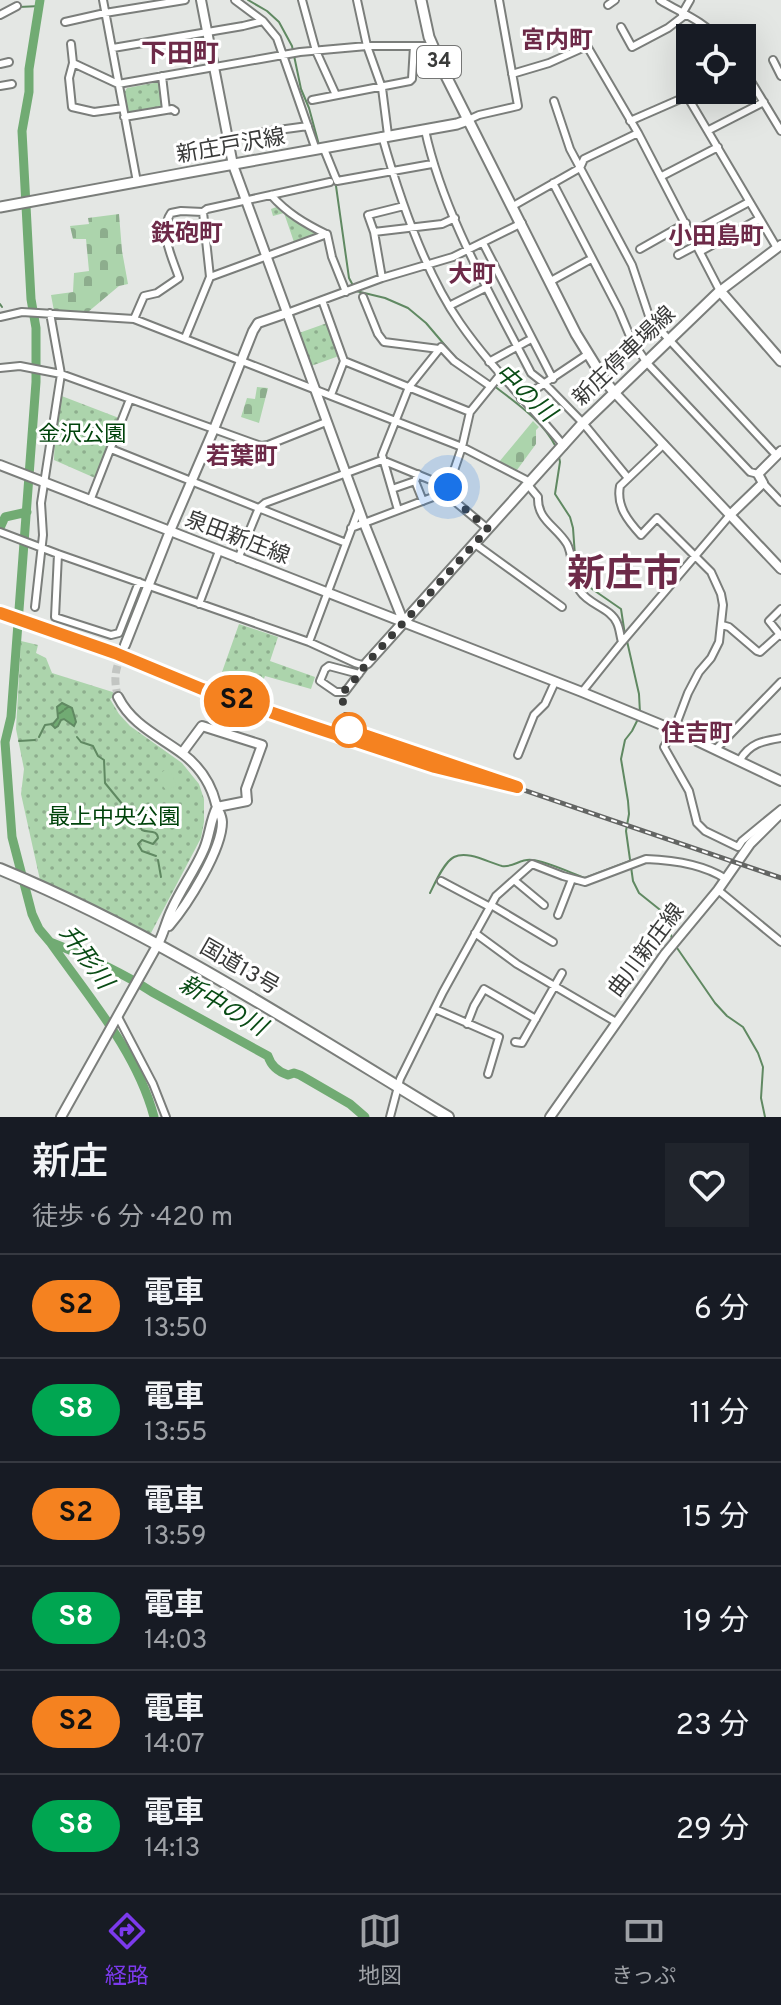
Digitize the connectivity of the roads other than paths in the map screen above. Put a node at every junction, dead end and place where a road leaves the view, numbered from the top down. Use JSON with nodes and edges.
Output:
{"nodes":[{"id":1,"x":103,"y":0,"type":"edge"},
{"id":2,"x":185,"y":0,"type":"edge"},
{"id":3,"x":201,"y":0,"type":"edge"},
{"id":4,"x":235,"y":0,"type":"edge"},
{"id":5,"x":302,"y":0,"type":"edge"},
{"id":6,"x":357,"y":0,"type":"edge"},
{"id":7,"x":421,"y":0,"type":"edge"},
{"id":8,"x":499,"y":0,"type":"edge"},
{"id":9,"x":615,"y":0,"type":"edge"},
{"id":10,"x":660,"y":0,"type":"edge"},
{"id":11,"x":690,"y":0,"type":"edge"},
{"id":12,"x":608,"y":5,"type":"dead end"},
{"id":13,"x":17,"y":6,"type":"dead end"},
{"id":14,"x":105,"y":13,"type":"junction"},
{"id":15,"x":684,"y":14,"type":"junction"},
{"id":16,"x":0,"y":15,"type":"edge"},
{"id":17,"x":263,"y":21,"type":"junction"},
{"id":18,"x":65,"y":22,"type":"dead end"},
{"id":19,"x":701,"y":24,"type":"edge"},
{"id":20,"x":621,"y":27,"type":"dead end"},
{"id":21,"x":207,"y":31,"type":"junction"},
{"id":22,"x":71,"y":44,"type":"dead end"},
{"id":23,"x":367,"y":46,"type":"junction"},
{"id":24,"x":414,"y":46,"type":"junction"},
{"id":25,"x":432,"y":46,"type":"junction"},
{"id":26,"x":113,"y":48,"type":"junction"},
{"id":27,"x":316,"y":51,"type":"junction"},
{"id":28,"x":285,"y":55,"type":"junction"},
{"id":29,"x":773,"y":60,"type":"dead end"},
{"id":30,"x":9,"y":62,"type":"dead end"},
{"id":31,"x":73,"y":63,"type":"junction"},
{"id":32,"x":0,"y":64,"type":"edge"},
{"id":33,"x":213,"y":66,"type":"junction"},
{"id":34,"x":512,"y":74,"type":"junction"},
{"id":35,"x":162,"y":76,"type":"junction"},
{"id":36,"x":781,"y":76,"type":"edge"},
{"id":37,"x":12,"y":84,"type":"dead end"},
{"id":38,"x":118,"y":84,"type":"junction"},
{"id":39,"x":0,"y":86,"type":"edge"},
{"id":40,"x":382,"y":88,"type":"junction"},
{"id":41,"x":756,"y":89,"type":"edge"},
{"id":42,"x":336,"y":95,"type":"junction"},
{"id":43,"x":312,"y":100,"type":"dead end"},
{"id":44,"x":554,"y":101,"type":"dead end"},
{"id":45,"x":676,"y":101,"type":"edge"},
{"id":46,"x":764,"y":102,"type":"junction"},
{"id":47,"x":692,"y":104,"type":"edge"},
{"id":48,"x":123,"y":108,"type":"junction"},
{"id":49,"x":166,"y":110,"type":"junction"},
{"id":50,"x":175,"y":111,"type":"dead end"},
{"id":51,"x":124,"y":117,"type":"junction"},
{"id":52,"x":468,"y":120,"type":"junction"},
{"id":53,"x":630,"y":121,"type":"junction"},
{"id":54,"x":778,"y":122,"type":"edge"},
{"id":55,"x":308,"y":126,"type":"junction"},
{"id":56,"x":425,"y":130,"type":"junction"},
{"id":57,"x":709,"y":130,"type":"junction"},
{"id":58,"x":781,"y":131,"type":"edge"},
{"id":59,"x":256,"y":133,"type":"dead end"},
{"id":60,"x":638,"y":133,"type":"junction"},
{"id":61,"x":385,"y":136,"type":"junction"},
{"id":62,"x":718,"y":147,"type":"junction"},
{"id":63,"x":320,"y":150,"type":"junction"},
{"id":64,"x":432,"y":164,"type":"junction"},
{"id":65,"x":233,"y":165,"type":"junction"},
{"id":66,"x":580,"y":168,"type":"junction"},
{"id":67,"x":392,"y":171,"type":"junction"},
{"id":68,"x":662,"y":176,"type":"junction"},
{"id":69,"x":137,"y":182,"type":"junction"},
{"id":70,"x":330,"y":182,"type":"dead end"},
{"id":71,"x":553,"y":183,"type":"junction"},
{"id":72,"x":271,"y":195,"type":"junction"},
{"id":73,"x":246,"y":202,"type":"junction"},
{"id":74,"x":749,"y":202,"type":"junction"},
{"id":75,"x":404,"y":206,"type":"junction"},
{"id":76,"x":513,"y":206,"type":"junction"},
{"id":77,"x":0,"y":207,"type":"edge"},
{"id":78,"x":203,"y":212,"type":"junction"},
{"id":79,"x":455,"y":218,"type":"junction"},
{"id":80,"x":759,"y":219,"type":"junction"},
{"id":81,"x":522,"y":223,"type":"junction"},
{"id":82,"x":686,"y":223,"type":"junction"},
{"id":83,"x":413,"y":227,"type":"junction"},
{"id":84,"x":374,"y":232,"type":"junction"},
{"id":85,"x":691,"y":233,"type":"junction"},
{"id":86,"x":327,"y":234,"type":"junction"},
{"id":87,"x":483,"y":243,"type":"junction"},
{"id":88,"x":779,"y":247,"type":"edge"},
{"id":89,"x":699,"y":248,"type":"junction"},
{"id":90,"x":640,"y":249,"type":"dead end"},
{"id":91,"x":469,"y":250,"type":"junction"},
{"id":92,"x":678,"y":255,"type":"dead end"},
{"id":93,"x":266,"y":257,"type":"junction"},
{"id":94,"x":591,"y":259,"type":"junction"},
{"id":95,"x":429,"y":265,"type":"junction"},
{"id":96,"x":210,"y":277,"type":"junction"},
{"id":97,"x":382,"y":278,"type":"junction"},
{"id":98,"x":551,"y":281,"type":"junction"},
{"id":99,"x":503,"y":282,"type":"junction"},
{"id":100,"x":488,"y":288,"type":"junction"},
{"id":101,"x":352,"y":290,"type":"junction"},
{"id":102,"x":720,"y":291,"type":"junction"},
{"id":103,"x":363,"y":297,"type":"dead end"},
{"id":104,"x":322,"y":300,"type":"junction"},
{"id":105,"x":449,"y":306,"type":"junction"},
{"id":106,"x":50,"y":313,"type":"junction"},
{"id":107,"x":287,"y":313,"type":"junction"},
{"id":108,"x":0,"y":317,"type":"edge"},
{"id":109,"x":134,"y":319,"type":"junction"},
{"id":110,"x":185,"y":338,"type":"junction"},
{"id":111,"x":531,"y":339,"type":"junction"},
{"id":112,"x":668,"y":340,"type":"junction"},
{"id":113,"x":518,"y":347,"type":"junction"},
{"id":114,"x":439,"y":349,"type":"junction"},
{"id":115,"x":588,"y":354,"type":"junction"},
{"id":116,"x":241,"y":361,"type":"junction"},
{"id":117,"x":344,"y":361,"type":"junction"},
{"id":118,"x":781,"y":361,"type":"edge"},
{"id":119,"x":489,"y":362,"type":"junction"},
{"id":120,"x":647,"y":363,"type":"junction"},
{"id":121,"x":0,"y":368,"type":"edge"},
{"id":122,"x":60,"y":374,"type":"junction"},
{"id":123,"x":500,"y":375,"type":"junction"},
{"id":124,"x":553,"y":379,"type":"junction"},
{"id":125,"x":545,"y":384,"type":"junction"},
{"id":126,"x":491,"y":385,"type":"junction"},
{"id":127,"x":409,"y":387,"type":"junction"},
{"id":128,"x":314,"y":389,"type":"junction"},
{"id":129,"x":614,"y":392,"type":"junction"},
{"id":130,"x":331,"y":395,"type":"junction"},
{"id":131,"x":130,"y":399,"type":"junction"},
{"id":132,"x":521,"y":399,"type":"junction"},
{"id":133,"x":470,"y":412,"type":"junction"},
{"id":134,"x":395,"y":420,"type":"junction"},
{"id":135,"x":326,"y":422,"type":"junction"},
{"id":136,"x":583,"y":423,"type":"junction"},
{"id":137,"x":214,"y":429,"type":"junction"},
{"id":138,"x":664,"y":444,"type":"junction"},
{"id":139,"x":462,"y":447,"type":"junction"},
{"id":140,"x":111,"y":449,"type":"junction"},
{"id":141,"x":560,"y":450,"type":"junction"},
{"id":142,"x":778,"y":453,"type":"edge"},
{"id":143,"x":382,"y":460,"type":"junction"},
{"id":144,"x":0,"y":465,"type":"edge"},
{"id":145,"x":345,"y":472,"type":"junction"},
{"id":146,"x":758,"y":474,"type":"junction"},
{"id":147,"x":417,"y":478,"type":"junction"},
{"id":148,"x":628,"y":478,"type":"junction"},
{"id":149,"x":191,"y":481,"type":"junction"},
{"id":150,"x":45,"y":483,"type":"junction"},
{"id":151,"x":763,"y":483,"type":"junction"},
{"id":152,"x":529,"y":484,"type":"junction"},
{"id":153,"x":392,"y":489,"type":"junction"},
{"id":154,"x":447,"y":490,"type":"junction"},
{"id":155,"x":90,"y":501,"type":"junction"},
{"id":156,"x":423,"y":501,"type":"junction"},
{"id":157,"x":781,"y":502,"type":"edge"},
{"id":158,"x":259,"y":508,"type":"junction"},
{"id":159,"x":359,"y":509,"type":"junction"},
{"id":160,"x":398,"y":510,"type":"junction"},
{"id":161,"x":730,"y":515,"type":"junction"},
{"id":162,"x":364,"y":523,"type":"junction"},
{"id":163,"x":351,"y":528,"type":"junction"},
{"id":164,"x":488,"y":529,"type":"junction"},
{"id":165,"x":170,"y":531,"type":"junction"},
{"id":166,"x":1,"y":532,"type":"edge"},
{"id":167,"x":346,"y":543,"type":"junction"},
{"id":168,"x":475,"y":544,"type":"junction"},
{"id":169,"x":40,"y":547,"type":"junction"},
{"id":170,"x":219,"y":551,"type":"junction"},
{"id":171,"x":58,"y":554,"type":"junction"},
{"id":172,"x":694,"y":555,"type":"junction"},
{"id":173,"x":238,"y":559,"type":"junction"},
{"id":174,"x":781,"y":569,"type":"edge"},
{"id":175,"x":139,"y":582,"type":"junction"},
{"id":176,"x":149,"y":586,"type":"junction"},
{"id":177,"x":328,"y":593,"type":"junction"},
{"id":178,"x":199,"y":604,"type":"junction"},
{"id":179,"x":35,"y":607,"type":"dead end"},
{"id":180,"x":562,"y":607,"type":"dead end"},
{"id":181,"x":781,"y":609,"type":"edge"},
{"id":182,"x":404,"y":623,"type":"junction"},
{"id":183,"x":722,"y":625,"type":"junction"},
{"id":184,"x":780,"y":635,"type":"edge"},
{"id":185,"x":624,"y":639,"type":"junction"},
{"id":186,"x":309,"y":642,"type":"junction"},
{"id":187,"x":125,"y":645,"type":"tunnel mouth"},
{"id":188,"x":367,"y":663,"type":"junction"},
{"id":189,"x":359,"y":674,"type":"junction"},
{"id":190,"x":555,"y":682,"type":"junction"},
{"id":191,"x":781,"y":682,"type":"edge"},
{"id":192,"x":582,"y":692,"type":"junction"},
{"id":193,"x":118,"y":697,"type":"tunnel mouth"},
{"id":194,"x":674,"y":730,"type":"junction"},
{"id":195,"x":781,"y":738,"type":"edge"},
{"id":196,"x":716,"y":749,"type":"junction"},
{"id":197,"x":182,"y":753,"type":"junction"},
{"id":198,"x":518,"y":755,"type":"dead end"},
{"id":199,"x":740,"y":760,"type":"junction"},
{"id":200,"x":781,"y":781,"type":"edge"},
{"id":201,"x":217,"y":807,"type":"junction"},
{"id":202,"x":781,"y":811,"type":"edge"},
{"id":203,"x":3,"y":870,"type":"edge"},
{"id":204,"x":572,"y":879,"type":"junction"},
{"id":205,"x":726,"y":879,"type":"junction"},
{"id":206,"x":514,"y":880,"type":"junction"},
{"id":207,"x":441,"y":881,"type":"dead end"},
{"id":208,"x":718,"y":890,"type":"junction"},
{"id":209,"x":544,"y":905,"type":"dead end"},
{"id":210,"x":490,"y":906,"type":"junction"},
{"id":211,"x":558,"y":915,"type":"dead end"},
{"id":212,"x":475,"y":933,"type":"junction"},
{"id":213,"x":553,"y":942,"type":"dead end"},
{"id":214,"x":781,"y":942,"type":"edge"},
{"id":215,"x":158,"y":944,"type":"junction"},
{"id":216,"x":562,"y":973,"type":"dead end"},
{"id":217,"x":555,"y":986,"type":"junction"},
{"id":218,"x":435,"y":1009,"type":"junction"},
{"id":219,"x":116,"y":1019,"type":"junction"},
{"id":220,"x":536,"y":1019,"type":"junction"},
{"id":221,"x":616,"y":1022,"type":"junction"},
{"id":222,"x":467,"y":1024,"type":"junction"},
{"id":223,"x":515,"y":1042,"type":"dead end"},
{"id":224,"x":488,"y":1074,"type":"dead end"},
{"id":225,"x":398,"y":1087,"type":"junction"},
{"id":226,"x":61,"y":1117,"type":"edge"},
{"id":227,"x":166,"y":1117,"type":"edge"},
{"id":228,"x":390,"y":1117,"type":"edge"},
{"id":229,"x":448,"y":1117,"type":"edge"},
{"id":230,"x":550,"y":1117,"type":"edge"}],
"edges":[{"from":1,"to":14,"type":"street"},
{"from":2,"to":14,"type":"street"},
{"from":3,"to":21,"type":"street"},
{"from":4,"to":17,"type":"street"},
{"from":5,"to":27,"type":"street"},
{"from":6,"to":23,"type":"street"},
{"from":7,"to":25,"type":"main road","number":"34"},
{"from":8,"to":34,"type":"street"},
{"from":9,"to":12,"type":"street"},
{"from":10,"to":15,"type":"street"},
{"from":11,"to":15,"type":"street"},
{"from":13,"to":16,"type":"street"},
{"from":14,"to":18,"type":"street"},
{"from":14,"to":26,"type":"street"},
{"from":15,"to":19,"type":"street"},
{"from":15,"to":20,"type":"street"},
{"from":17,"to":21,"type":"street"},
{"from":17,"to":28,"type":"street"},
{"from":21,"to":26,"type":"street"},
{"from":21,"to":33,"type":"street"},
{"from":22,"to":31,"type":"street"},
{"from":23,"to":24,"type":"street"},
{"from":23,"to":27,"type":"street"},
{"from":23,"to":40,"type":"street"},
{"from":24,"to":25,"type":"street"},
{"from":24,"to":40,"type":"street"},
{"from":25,"to":52,"type":"main road","number":"34"},
{"from":26,"to":38,"type":"street"},
{"from":27,"to":28,"type":"street"},
{"from":27,"to":42,"type":"street"},
{"from":28,"to":33,"type":"street"},
{"from":28,"to":55,"type":"street"},
{"from":29,"to":36,"type":"street"},
{"from":30,"to":32,"type":"street"},
{"from":31,"to":38,"type":"street"},
{"from":31,"to":48,"type":"street"},
{"from":33,"to":35,"type":"street"},
{"from":33,"to":65,"type":"street"},
{"from":34,"to":52,"type":"street"},
{"from":34,"to":53,"type":"street"},
{"from":35,"to":38,"type":"street"},
{"from":35,"to":49,"type":"street"},
{"from":37,"to":39,"type":"street"},
{"from":38,"to":48,"type":"street"},
{"from":40,"to":42,"type":"street"},
{"from":40,"to":61,"type":"street"},
{"from":41,"to":46,"type":"street"},
{"from":42,"to":43,"type":"street"},
{"from":44,"to":66,"type":"street"},
{"from":45,"to":53,"type":"street"},
{"from":46,"to":54,"type":"street"},
{"from":46,"to":57,"type":"street"},
{"from":47,"to":57,"type":"street"},
{"from":48,"to":51,"type":"street"},
{"from":49,"to":50,"type":"street"},
{"from":49,"to":51,"type":"street"},
{"from":51,"to":69,"type":"street"},
{"from":52,"to":56,"type":"main road","name":"新庄戸沢線"},
{"from":52,"to":76,"type":"main road","number":"34"},
{"from":53,"to":60,"type":"street"},
{"from":54,"to":58,"type":"street"},
{"from":55,"to":59,"type":"street"},
{"from":55,"to":63,"type":"street"},
{"from":56,"to":61,"type":"main road","name":"新庄戸沢線"},
{"from":56,"to":64,"type":"street"},
{"from":57,"to":62,"type":"street"},
{"from":60,"to":66,"type":"street"},
{"from":60,"to":68,"type":"street"},
{"from":61,"to":63,"type":"main road","name":"新庄戸沢線"},
{"from":61,"to":67,"type":"street"},
{"from":62,"to":68,"type":"street"},
{"from":62,"to":74,"type":"street"},
{"from":63,"to":65,"type":"main road","name":"新庄戸沢線"},
{"from":63,"to":67,"type":"street"},
{"from":64,"to":67,"type":"street"},
{"from":64,"to":79,"type":"street"},
{"from":65,"to":69,"type":"main road","name":"新庄戸沢線"},
{"from":65,"to":73,"type":"street"},
{"from":66,"to":71,"type":"street"},
{"from":66,"to":112,"type":"street"},
{"from":67,"to":75,"type":"street"},
{"from":68,"to":82,"type":"street"},
{"from":69,"to":77,"type":"main road","name":"新庄戸沢線"},
{"from":70,"to":72,"type":"street"},
{"from":71,"to":76,"type":"street"},
{"from":71,"to":94,"type":"street"},
{"from":72,"to":73,"type":"street"},
{"from":72,"to":86,"type":"street"},
{"from":73,"to":78,"type":"street"},
{"from":73,"to":93,"type":"street"},
{"from":74,"to":80,"type":"street"},
{"from":74,"to":85,"type":"street"},
{"from":75,"to":83,"type":"street"},
{"from":75,"to":84,"type":"street"},
{"from":76,"to":81,"type":"main road","number":"34"},
{"from":78,"to":96,"type":"street"},
{"from":78,"to":109,"type":"street"},
{"from":79,"to":83,"type":"street"},
{"from":79,"to":91,"type":"street"},
{"from":80,"to":88,"type":"street"},
{"from":80,"to":89,"type":"street"},
{"from":81,"to":87,"type":"street"},
{"from":81,"to":98,"type":"main road","number":"34"},
{"from":82,"to":85,"type":"street"},
{"from":82,"to":90,"type":"street"},
{"from":83,"to":84,"type":"street"},
{"from":83,"to":95,"type":"street"},
{"from":84,"to":97,"type":"street"},
{"from":85,"to":89,"type":"street"},
{"from":86,"to":93,"type":"street"},
{"from":86,"to":101,"type":"street"},
{"from":87,"to":91,"type":"street"},
{"from":87,"to":99,"type":"street"},
{"from":88,"to":102,"type":"street"},
{"from":89,"to":92,"type":"street"},
{"from":89,"to":102,"type":"street"},
{"from":91,"to":95,"type":"street"},
{"from":91,"to":100,"type":"street"},
{"from":93,"to":96,"type":"street"},
{"from":93,"to":107,"type":"street"},
{"from":94,"to":98,"type":"street"},
{"from":94,"to":120,"type":"street"},
{"from":95,"to":97,"type":"street"},
{"from":95,"to":105,"type":"street"},
{"from":96,"to":110,"type":"street"},
{"from":97,"to":101,"type":"street"},
{"from":98,"to":115,"type":"main road","number":"34"},
{"from":99,"to":100,"type":"street"},
{"from":99,"to":111,"type":"street"},
{"from":100,"to":105,"type":"street"},
{"from":100,"to":113,"type":"street"},
{"from":101,"to":104,"type":"street"},
{"from":102,"to":112,"type":"main road","name":"新庄停車場線"},
{"from":102,"to":118,"type":"main road"},
{"from":103,"to":114,"type":"street"},
{"from":104,"to":107,"type":"street"},
{"from":104,"to":117,"type":"street"},
{"from":105,"to":119,"type":"street"},
{"from":106,"to":108,"type":"street"},
{"from":106,"to":109,"type":"street"},
{"from":106,"to":122,"type":"street"},
{"from":107,"to":116,"type":"street"},
{"from":107,"to":128,"type":"street"},
{"from":109,"to":110,"type":"street"},
{"from":110,"to":116,"type":"street"},
{"from":111,"to":113,"type":"street"},
{"from":111,"to":124,"type":"street"},
{"from":112,"to":120,"type":"main road","name":"新庄停車場線"},
{"from":112,"to":142,"type":"street"},
{"from":113,"to":119,"type":"street"},
{"from":113,"to":125,"type":"street"},
{"from":114,"to":126,"type":"street"},
{"from":114,"to":127,"type":"street"},
{"from":115,"to":124,"type":"street"},
{"from":115,"to":129,"type":"main road","number":"34"},
{"from":116,"to":128,"type":"street"},
{"from":116,"to":137,"type":"street"},
{"from":117,"to":127,"type":"street"},
{"from":117,"to":130,"type":"street"},
{"from":119,"to":123,"type":"street"},
{"from":120,"to":129,"type":"main road","name":"新庄停車場線"},
{"from":120,"to":146,"type":"street"},
{"from":121,"to":122,"type":"street"},
{"from":122,"to":131,"type":"street"},
{"from":122,"to":150,"type":"street"},
{"from":123,"to":126,"type":"street"},
{"from":123,"to":132,"type":"street"},
{"from":124,"to":125,"type":"street"},
{"from":125,"to":132,"type":"street"},
{"from":125,"to":136,"type":"street"},
{"from":126,"to":133,"type":"street"},
{"from":127,"to":133,"type":"street"},
{"from":127,"to":134,"type":"street"},
{"from":128,"to":130,"type":"street"},
{"from":128,"to":135,"type":"street"},
{"from":129,"to":136,"type":"main road","name":"新庄停車場線"},
{"from":129,"to":138,"type":"street"},
{"from":130,"to":134,"type":"street"},
{"from":131,"to":137,"type":"street"},
{"from":131,"to":140,"type":"street"},
{"from":132,"to":141,"type":"street"},
{"from":133,"to":139,"type":"street"},
{"from":134,"to":139,"type":"street"},
{"from":134,"to":143,"type":"street"},
{"from":135,"to":137,"type":"street"},
{"from":135,"to":145,"type":"street"},
{"from":136,"to":141,"type":"main road","name":"新庄停車場線"},
{"from":136,"to":148,"type":"street"},
{"from":137,"to":149,"type":"street"},
{"from":138,"to":148,"type":"street"},
{"from":138,"to":161,"type":"street"},
{"from":139,"to":152,"type":"street"},
{"from":139,"to":154,"type":"street"},
{"from":140,"to":149,"type":"street"},
{"from":140,"to":155,"type":"street"},
{"from":141,"to":152,"type":"main road","name":"新庄停車場線"},
{"from":142,"to":146,"type":"street"},
{"from":143,"to":145,"type":"street"},
{"from":143,"to":147,"type":"street"},
{"from":143,"to":153,"type":"street"},
{"from":144,"to":150,"type":"street"},
{"from":145,"to":158,"type":"street"},
{"from":145,"to":159,"type":"street"},
{"from":146,"to":151,"type":"street"},
{"from":147,"to":153,"type":"street"},
{"from":147,"to":154,"type":"street"},
{"from":147,"to":156,"type":"street"},
{"from":148,"to":172,"type":"street"},
{"from":149,"to":158,"type":"street"},
{"from":149,"to":165,"type":"street"},
{"from":150,"to":155,"type":"street"},
{"from":150,"to":169,"type":"street"},
{"from":151,"to":157,"type":"street"},
{"from":151,"to":161,"type":"street"},
{"from":152,"to":164,"type":"main road","name":"新庄停車場線"},
{"from":152,"to":185,"type":"street"},
{"from":153,"to":160,"type":"street"},
{"from":154,"to":156,"type":"street"},
{"from":154,"to":164,"type":"street"},
{"from":155,"to":165,"type":"street"},
{"from":156,"to":160,"type":"street"},
{"from":158,"to":167,"type":"street"},
{"from":158,"to":173,"type":"street"},
{"from":159,"to":162,"type":"street"},
{"from":159,"to":163,"type":"street"},
{"from":160,"to":162,"type":"street"},
{"from":161,"to":172,"type":"street"},
{"from":161,"to":174,"type":"street"},
{"from":162,"to":163,"type":"street"},
{"from":162,"to":182,"type":"street"},
{"from":163,"to":167,"type":"street"},
{"from":164,"to":168,"type":"main road","name":"新庄停車場線"},
{"from":165,"to":170,"type":"street","name":"泉田新庄線"},
{"from":165,"to":176,"type":"street","name":"泉田新庄線"},
{"from":166,"to":169,"type":"street"},
{"from":167,"to":177,"type":"street"},
{"from":168,"to":180,"type":"street"},
{"from":168,"to":182,"type":"main road","name":"新庄停車場線"},
{"from":169,"to":171,"type":"street"},
{"from":169,"to":179,"type":"street"},
{"from":170,"to":173,"type":"street","name":"泉田新庄線"},
{"from":170,"to":178,"type":"street"},
{"from":171,"to":175,"type":"street"},
{"from":171,"to":175,"type":"street"},
{"from":172,"to":183,"type":"street"},
{"from":172,"to":185,"type":"street"},
{"from":173,"to":177,"type":"street","name":"泉田新庄線"},
{"from":175,"to":176,"type":"street"},
{"from":176,"to":178,"type":"street"},
{"from":176,"to":187,"type":"street","name":"泉田新庄線"},
{"from":177,"to":182,"type":"street","name":"泉田新庄線"},
{"from":177,"to":186,"type":"street"},
{"from":178,"to":186,"type":"street"},
{"from":181,"to":184,"type":"street"},
{"from":182,"to":188,"type":"main road","name":"新庄停車場線"},
{"from":182,"to":190,"type":"street","name":"泉田新庄線"},
{"from":183,"to":184,"type":"street"},
{"from":183,"to":194,"type":"street"},
{"from":185,"to":192,"type":"street"},
{"from":186,"to":188,"type":"street"},
{"from":188,"to":189,"type":"street"},
{"from":189,"to":189,"type":"street"},
{"from":190,"to":192,"type":"street","name":"泉田新庄線"},
{"from":190,"to":198,"type":"street"},
{"from":191,"to":196,"type":"street"},
{"from":192,"to":194,"type":"street","name":"泉田新庄線"},
{"from":193,"to":197,"type":"street"},
{"from":194,"to":196,"type":"street","name":"泉田新庄線"},
{"from":194,"to":202,"type":"street"},
{"from":195,"to":199,"type":"street"},
{"from":196,"to":199,"type":"street","name":"泉田新庄線"},
{"from":197,"to":201,"type":"street"},
{"from":197,"to":201,"type":"street"},
{"from":199,"to":200,"type":"street","name":"泉田新庄線"},
{"from":201,"to":215,"type":"street"},
{"from":202,"to":205,"type":"street","name":"曲川新庄線"},
{"from":203,"to":215,"type":"highway","name":"国道13号"},
{"from":204,"to":205,"type":"street"},
{"from":204,"to":206,"type":"street"},
{"from":204,"to":211,"type":"street"},
{"from":205,"to":208,"type":"street","name":"曲川新庄線"},
{"from":206,"to":209,"type":"street"},
{"from":206,"to":210,"type":"street"},
{"from":207,"to":210,"type":"street"},
{"from":208,"to":214,"type":"street"},
{"from":208,"to":221,"type":"street","name":"曲川新庄線"},
{"from":210,"to":212,"type":"street"},
{"from":210,"to":213,"type":"street"},
{"from":212,"to":217,"type":"street"},
{"from":212,"to":218,"type":"street"},
{"from":215,"to":219,"type":"street"},
{"from":215,"to":225,"type":"highway","name":"国道13号"},
{"from":216,"to":217,"type":"street"},
{"from":217,"to":220,"type":"street"},
{"from":217,"to":221,"type":"street"},
{"from":218,"to":222,"type":"street"},
{"from":218,"to":225,"type":"street"},
{"from":219,"to":226,"type":"street"},
{"from":219,"to":227,"type":"street"},
{"from":220,"to":222,"type":"street"},
{"from":220,"to":223,"type":"street"},
{"from":221,"to":230,"type":"street","name":"曲川新庄線"},
{"from":222,"to":224,"type":"street"},
{"from":225,"to":228,"type":"street"},
{"from":225,"to":229,"type":"highway","name":"国道13号"}]}
